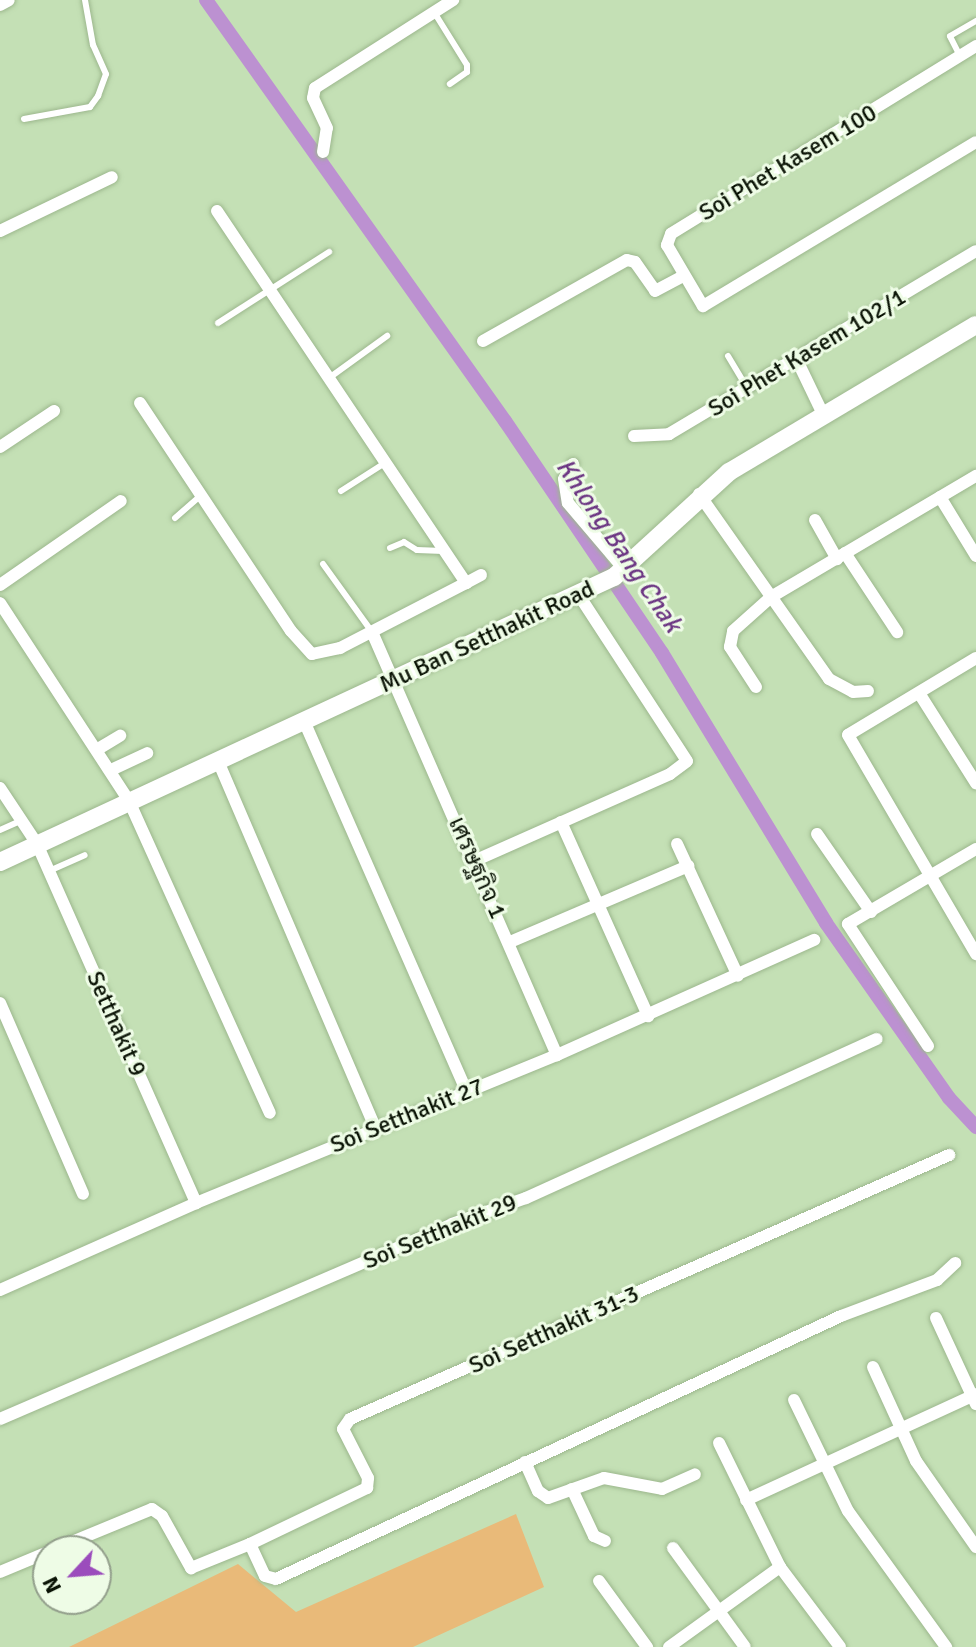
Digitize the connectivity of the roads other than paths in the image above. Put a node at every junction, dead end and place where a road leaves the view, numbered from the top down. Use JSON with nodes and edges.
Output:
{"nodes":[{"id":1,"x":9,"y":0,"type":"edge"},
{"id":2,"x":85,"y":0,"type":"edge"},
{"id":3,"x":453,"y":0,"type":"edge"},
{"id":4,"x":0,"y":5,"type":"edge"},
{"id":5,"x":434,"y":12,"type":"junction"},
{"id":6,"x":976,"y":21,"type":"edge"},
{"id":7,"x":976,"y":46,"type":"edge"},
{"id":8,"x":960,"y":56,"type":"junction"},
{"id":9,"x":450,"y":84,"type":"dead end"},
{"id":10,"x":24,"y":119,"type":"dead end"},
{"id":11,"x":976,"y":142,"type":"edge"},
{"id":12,"x":323,"y":152,"type":"dead end"},
{"id":13,"x":112,"y":177,"type":"dead end"},
{"id":14,"x":217,"y":211,"type":"dead end"},
{"id":15,"x":0,"y":231,"type":"edge"},
{"id":16,"x":976,"y":251,"type":"edge"},
{"id":17,"x":329,"y":252,"type":"dead end"},
{"id":18,"x":683,"y":276,"type":"junction"},
{"id":19,"x":267,"y":288,"type":"junction"},
{"id":20,"x":218,"y":323,"type":"dead end"},
{"id":21,"x":976,"y":325,"type":"edge"},
{"id":22,"x":387,"y":336,"type":"dead end"},
{"id":23,"x":483,"y":341,"type":"dead end"},
{"id":24,"x":728,"y":356,"type":"dead end"},
{"id":25,"x":796,"y":358,"type":"junction"},
{"id":26,"x":329,"y":378,"type":"junction"},
{"id":27,"x":747,"y":388,"type":"junction"},
{"id":28,"x":140,"y":403,"type":"dead end"},
{"id":29,"x":54,"y":411,"type":"dead end"},
{"id":30,"x":823,"y":414,"type":"junction"},
{"id":31,"x":634,"y":436,"type":"dead end"},
{"id":32,"x":0,"y":447,"type":"edge"},
{"id":33,"x":386,"y":462,"type":"junction"},
{"id":34,"x":573,"y":464,"type":"dead end"},
{"id":35,"x":976,"y":476,"type":"edge"},
{"id":36,"x":341,"y":491,"type":"dead end"},
{"id":37,"x":699,"y":494,"type":"junction"},
{"id":38,"x":200,"y":496,"type":"junction"},
{"id":39,"x":940,"y":497,"type":"junction"},
{"id":40,"x":121,"y":501,"type":"dead end"},
{"id":41,"x":175,"y":518,"type":"dead end"},
{"id":42,"x":815,"y":520,"type":"dead end"},
{"id":43,"x":390,"y":548,"type":"dead end"},
{"id":44,"x":443,"y":551,"type":"junction"},
{"id":45,"x":841,"y":556,"type":"junction"},
{"id":46,"x":976,"y":556,"type":"edge"},
{"id":47,"x":323,"y":564,"type":"dead end"},
{"id":48,"x":619,"y":573,"type":"junction"},
{"id":49,"x":481,"y":575,"type":"dead end"},
{"id":50,"x":466,"y":583,"type":"junction"},
{"id":51,"x":0,"y":585,"type":"edge"},
{"id":52,"x":584,"y":591,"type":"junction"},
{"id":53,"x":771,"y":597,"type":"junction"},
{"id":54,"x":0,"y":603,"type":"edge"},
{"id":55,"x":372,"y":632,"type":"junction"},
{"id":56,"x":897,"y":632,"type":"dead end"},
{"id":57,"x":976,"y":658,"type":"edge"},
{"id":58,"x":393,"y":681,"type":"junction"},
{"id":59,"x":756,"y":687,"type":"dead end"},
{"id":60,"x":868,"y":691,"type":"dead end"},
{"id":61,"x":919,"y":693,"type":"junction"},
{"id":62,"x":304,"y":721,"type":"junction"},
{"id":63,"x":120,"y":736,"type":"dead end"},
{"id":64,"x":98,"y":749,"type":"junction"},
{"id":65,"x":147,"y":753,"type":"dead end"},
{"id":66,"x":218,"y":761,"type":"junction"},
{"id":67,"x":111,"y":770,"type":"junction"},
{"id":68,"x":976,"y":783,"type":"edge"},
{"id":69,"x":0,"y":788,"type":"edge"},
{"id":70,"x":129,"y":801,"type":"junction"},
{"id":71,"x":22,"y":820,"type":"junction"},
{"id":72,"x":561,"y":822,"type":"junction"},
{"id":73,"x":0,"y":830,"type":"edge"},
{"id":74,"x":817,"y":834,"type":"dead end"},
{"id":75,"x":37,"y":844,"type":"junction"},
{"id":76,"x":677,"y":844,"type":"dead end"},
{"id":77,"x":976,"y":849,"type":"edge"},
{"id":78,"x":85,"y":855,"type":"dead end"},
{"id":79,"x":474,"y":861,"type":"junction"},
{"id":80,"x":0,"y":862,"type":"edge"},
{"id":81,"x":688,"y":866,"type":"junction"},
{"id":82,"x":48,"y":872,"type":"junction"},
{"id":83,"x":929,"y":878,"type":"junction"},
{"id":84,"x":598,"y":905,"type":"junction"},
{"id":85,"x":871,"y":912,"type":"junction"},
{"id":86,"x":814,"y":940,"type":"dead end"},
{"id":87,"x":510,"y":942,"type":"junction"},
{"id":88,"x":976,"y":954,"type":"edge"},
{"id":89,"x":738,"y":976,"type":"junction"},
{"id":90,"x":0,"y":1003,"type":"edge"},
{"id":91,"x":648,"y":1016,"type":"junction"},
{"id":92,"x":877,"y":1039,"type":"dead end"},
{"id":93,"x":928,"y":1046,"type":"dead end"},
{"id":94,"x":557,"y":1055,"type":"junction"},
{"id":95,"x":467,"y":1092,"type":"junction"},
{"id":96,"x":270,"y":1113,"type":"dead end"},
{"id":97,"x":375,"y":1128,"type":"junction"},
{"id":98,"x":949,"y":1155,"type":"dead end"},
{"id":99,"x":83,"y":1194,"type":"dead end"},
{"id":100,"x":196,"y":1203,"type":"junction"},
{"id":101,"x":955,"y":1263,"type":"dead end"},
{"id":102,"x":0,"y":1290,"type":"edge"},
{"id":103,"x":936,"y":1318,"type":"dead end"},
{"id":104,"x":873,"y":1367,"type":"dead end"},
{"id":105,"x":975,"y":1398,"type":"edge"},
{"id":106,"x":794,"y":1400,"type":"dead end"},
{"id":107,"x":0,"y":1419,"type":"edge"},
{"id":108,"x":902,"y":1429,"type":"junction"},
{"id":109,"x":719,"y":1443,"type":"dead end"},
{"id":110,"x":525,"y":1462,"type":"junction"},
{"id":111,"x":825,"y":1465,"type":"junction"},
{"id":112,"x":695,"y":1474,"type":"dead end"},
{"id":113,"x":572,"y":1489,"type":"junction"},
{"id":114,"x":746,"y":1500,"type":"junction"},
{"id":115,"x":88,"y":1535,"type":"edge"},
{"id":116,"x":605,"y":1541,"type":"dead end"},
{"id":117,"x":250,"y":1544,"type":"junction"},
{"id":118,"x":976,"y":1547,"type":"edge"},
{"id":119,"x":673,"y":1548,"type":"dead end"},
{"id":120,"x":32,"y":1558,"type":"edge"},
{"id":121,"x":780,"y":1567,"type":"junction"},
{"id":122,"x":0,"y":1572,"type":"edge"},
{"id":123,"x":599,"y":1581,"type":"dead end"},
{"id":124,"x":718,"y":1611,"type":"junction"},
{"id":125,"x":647,"y":1647,"type":"edge"},
{"id":126,"x":669,"y":1647,"type":"edge"},
{"id":127,"x":745,"y":1647,"type":"edge"},
{"id":128,"x":840,"y":1647,"type":"edge"},
{"id":129,"x":946,"y":1647,"type":"edge"}],
"edges":[{"from":1,"to":4,"type":"street"},
{"from":2,"to":10,"type":"lane"},
{"from":3,"to":5,"type":"street"},
{"from":5,"to":9,"type":"lane"},
{"from":5,"to":12,"type":"street"},
{"from":6,"to":8,"type":"lane"},
{"from":7,"to":8,"type":"street","name":"Soi Phet Kasem 100"},
{"from":8,"to":18,"type":"street","name":"Soi Phet Kasem 100"},
{"from":11,"to":18,"type":"street","name":"Soi Phet Kasem 100"},
{"from":13,"to":15,"type":"street"},
{"from":14,"to":19,"type":"street"},
{"from":16,"to":25,"type":"street","name":"Soi Phet Kasem 102/1"},
{"from":17,"to":19,"type":"lane"},
{"from":18,"to":23,"type":"street"},
{"from":19,"to":20,"type":"lane"},
{"from":19,"to":26,"type":"street"},
{"from":21,"to":30,"type":"street","name":"Mu Ban Setthakit Road"},
{"from":22,"to":26,"type":"lane"},
{"from":24,"to":27,"type":"lane"},
{"from":25,"to":27,"type":"street","name":"Soi Phet Kasem 102/1"},
{"from":25,"to":30,"type":"street"},
{"from":26,"to":33,"type":"street"},
{"from":27,"to":31,"type":"street","name":"Soi Phet Kasem 102/1"},
{"from":28,"to":38,"type":"street"},
{"from":29,"to":32,"type":"street"},
{"from":30,"to":37,"type":"street","name":"Mu Ban Setthakit Road"},
{"from":33,"to":36,"type":"lane"},
{"from":33,"to":44,"type":"street"},
{"from":34,"to":48,"type":"street"},
{"from":35,"to":39,"type":"street"},
{"from":37,"to":48,"type":"street","name":"Mu Ban Setthakit Road"},
{"from":37,"to":53,"type":"street"},
{"from":38,"to":41,"type":"lane"},
{"from":38,"to":55,"type":"street"},
{"from":39,"to":45,"type":"street"},
{"from":39,"to":46,"type":"street"},
{"from":40,"to":51,"type":"street"},
{"from":42,"to":45,"type":"street"},
{"from":43,"to":44,"type":"lane"},
{"from":44,"to":50,"type":"street"},
{"from":45,"to":53,"type":"street"},
{"from":45,"to":56,"type":"street"},
{"from":47,"to":55,"type":"lane"},
{"from":48,"to":52,"type":"street","name":"Mu Ban Setthakit Road"},
{"from":49,"to":50,"type":"street"},
{"from":50,"to":55,"type":"street"},
{"from":52,"to":58,"type":"street","name":"Mu Ban Setthakit Road"},
{"from":52,"to":72,"type":"street"},
{"from":53,"to":59,"type":"street"},
{"from":53,"to":60,"type":"street"},
{"from":54,"to":64,"type":"street"},
{"from":55,"to":58,"type":"street","name":"เศรษฐกิจ 1"},
{"from":57,"to":61,"type":"street"},
{"from":58,"to":62,"type":"street","name":"Mu Ban Setthakit Road"},
{"from":58,"to":79,"type":"street","name":"เศรษฐกิจ 1"},
{"from":61,"to":68,"type":"street"},
{"from":61,"to":83,"type":"street"},
{"from":62,"to":66,"type":"street","name":"Mu Ban Setthakit Road"},
{"from":62,"to":95,"type":"street"},
{"from":63,"to":64,"type":"street"},
{"from":64,"to":67,"type":"street"},
{"from":65,"to":67,"type":"street"},
{"from":66,"to":70,"type":"street","name":"Mu Ban Setthakit Road"},
{"from":66,"to":97,"type":"street"},
{"from":67,"to":70,"type":"street"},
{"from":69,"to":71,"type":"street","name":"Setthakit 9"},
{"from":70,"to":75,"type":"street","name":"Mu Ban Setthakit Road"},
{"from":70,"to":96,"type":"street"},
{"from":71,"to":73,"type":"lane"},
{"from":71,"to":75,"type":"street","name":"Setthakit 9"},
{"from":72,"to":79,"type":"street"},
{"from":72,"to":84,"type":"street"},
{"from":74,"to":85,"type":"street"},
{"from":75,"to":80,"type":"street","name":"Mu Ban Setthakit Road"},
{"from":75,"to":82,"type":"street","name":"Setthakit 9"},
{"from":76,"to":81,"type":"street"},
{"from":77,"to":83,"type":"street"},
{"from":78,"to":82,"type":"lane"},
{"from":79,"to":87,"type":"street","name":"เศรษฐกิจ 1"},
{"from":81,"to":84,"type":"street"},
{"from":81,"to":89,"type":"street"},
{"from":82,"to":100,"type":"street","name":"Setthakit 9"},
{"from":83,"to":85,"type":"street"},
{"from":83,"to":88,"type":"street"},
{"from":84,"to":87,"type":"street"},
{"from":84,"to":91,"type":"street"},
{"from":85,"to":93,"type":"street"},
{"from":86,"to":89,"type":"street","name":"Soi Setthakit 27"},
{"from":87,"to":94,"type":"street","name":"เศรษฐกิจ 1"},
{"from":89,"to":91,"type":"street","name":"Soi Setthakit 27"},
{"from":90,"to":99,"type":"street"},
{"from":91,"to":94,"type":"street","name":"Soi Setthakit 27"},
{"from":92,"to":107,"type":"street","name":"Soi Setthakit 29"},
{"from":94,"to":95,"type":"street","name":"Soi Setthakit 27"},
{"from":95,"to":97,"type":"street","name":"Soi Setthakit 27"},
{"from":97,"to":100,"type":"street","name":"Soi Setthakit 27"},
{"from":98,"to":117,"type":"street","name":"Soi Setthakit 31-3"},
{"from":100,"to":102,"type":"street","name":"Soi Setthakit 27"},
{"from":101,"to":110,"type":"street"},
{"from":103,"to":105,"type":"street"},
{"from":104,"to":108,"type":"street"},
{"from":105,"to":108,"type":"street"},
{"from":106,"to":111,"type":"street"},
{"from":108,"to":111,"type":"street"},
{"from":108,"to":118,"type":"street"},
{"from":109,"to":114,"type":"street"},
{"from":110,"to":113,"type":"street"},
{"from":110,"to":117,"type":"street"},
{"from":111,"to":114,"type":"street"},
{"from":111,"to":129,"type":"street"},
{"from":112,"to":113,"type":"street"},
{"from":113,"to":116,"type":"street"},
{"from":114,"to":121,"type":"street"},
{"from":115,"to":117,"type":"street","name":"Soi Setthakit 31-3"},
{"from":119,"to":124,"type":"street"},
{"from":120,"to":122,"type":"street","name":"Soi Setthakit 31-3"},
{"from":121,"to":124,"type":"street"},
{"from":121,"to":128,"type":"street"},
{"from":123,"to":125,"type":"street"},
{"from":124,"to":126,"type":"street"},
{"from":124,"to":127,"type":"street"}]}
